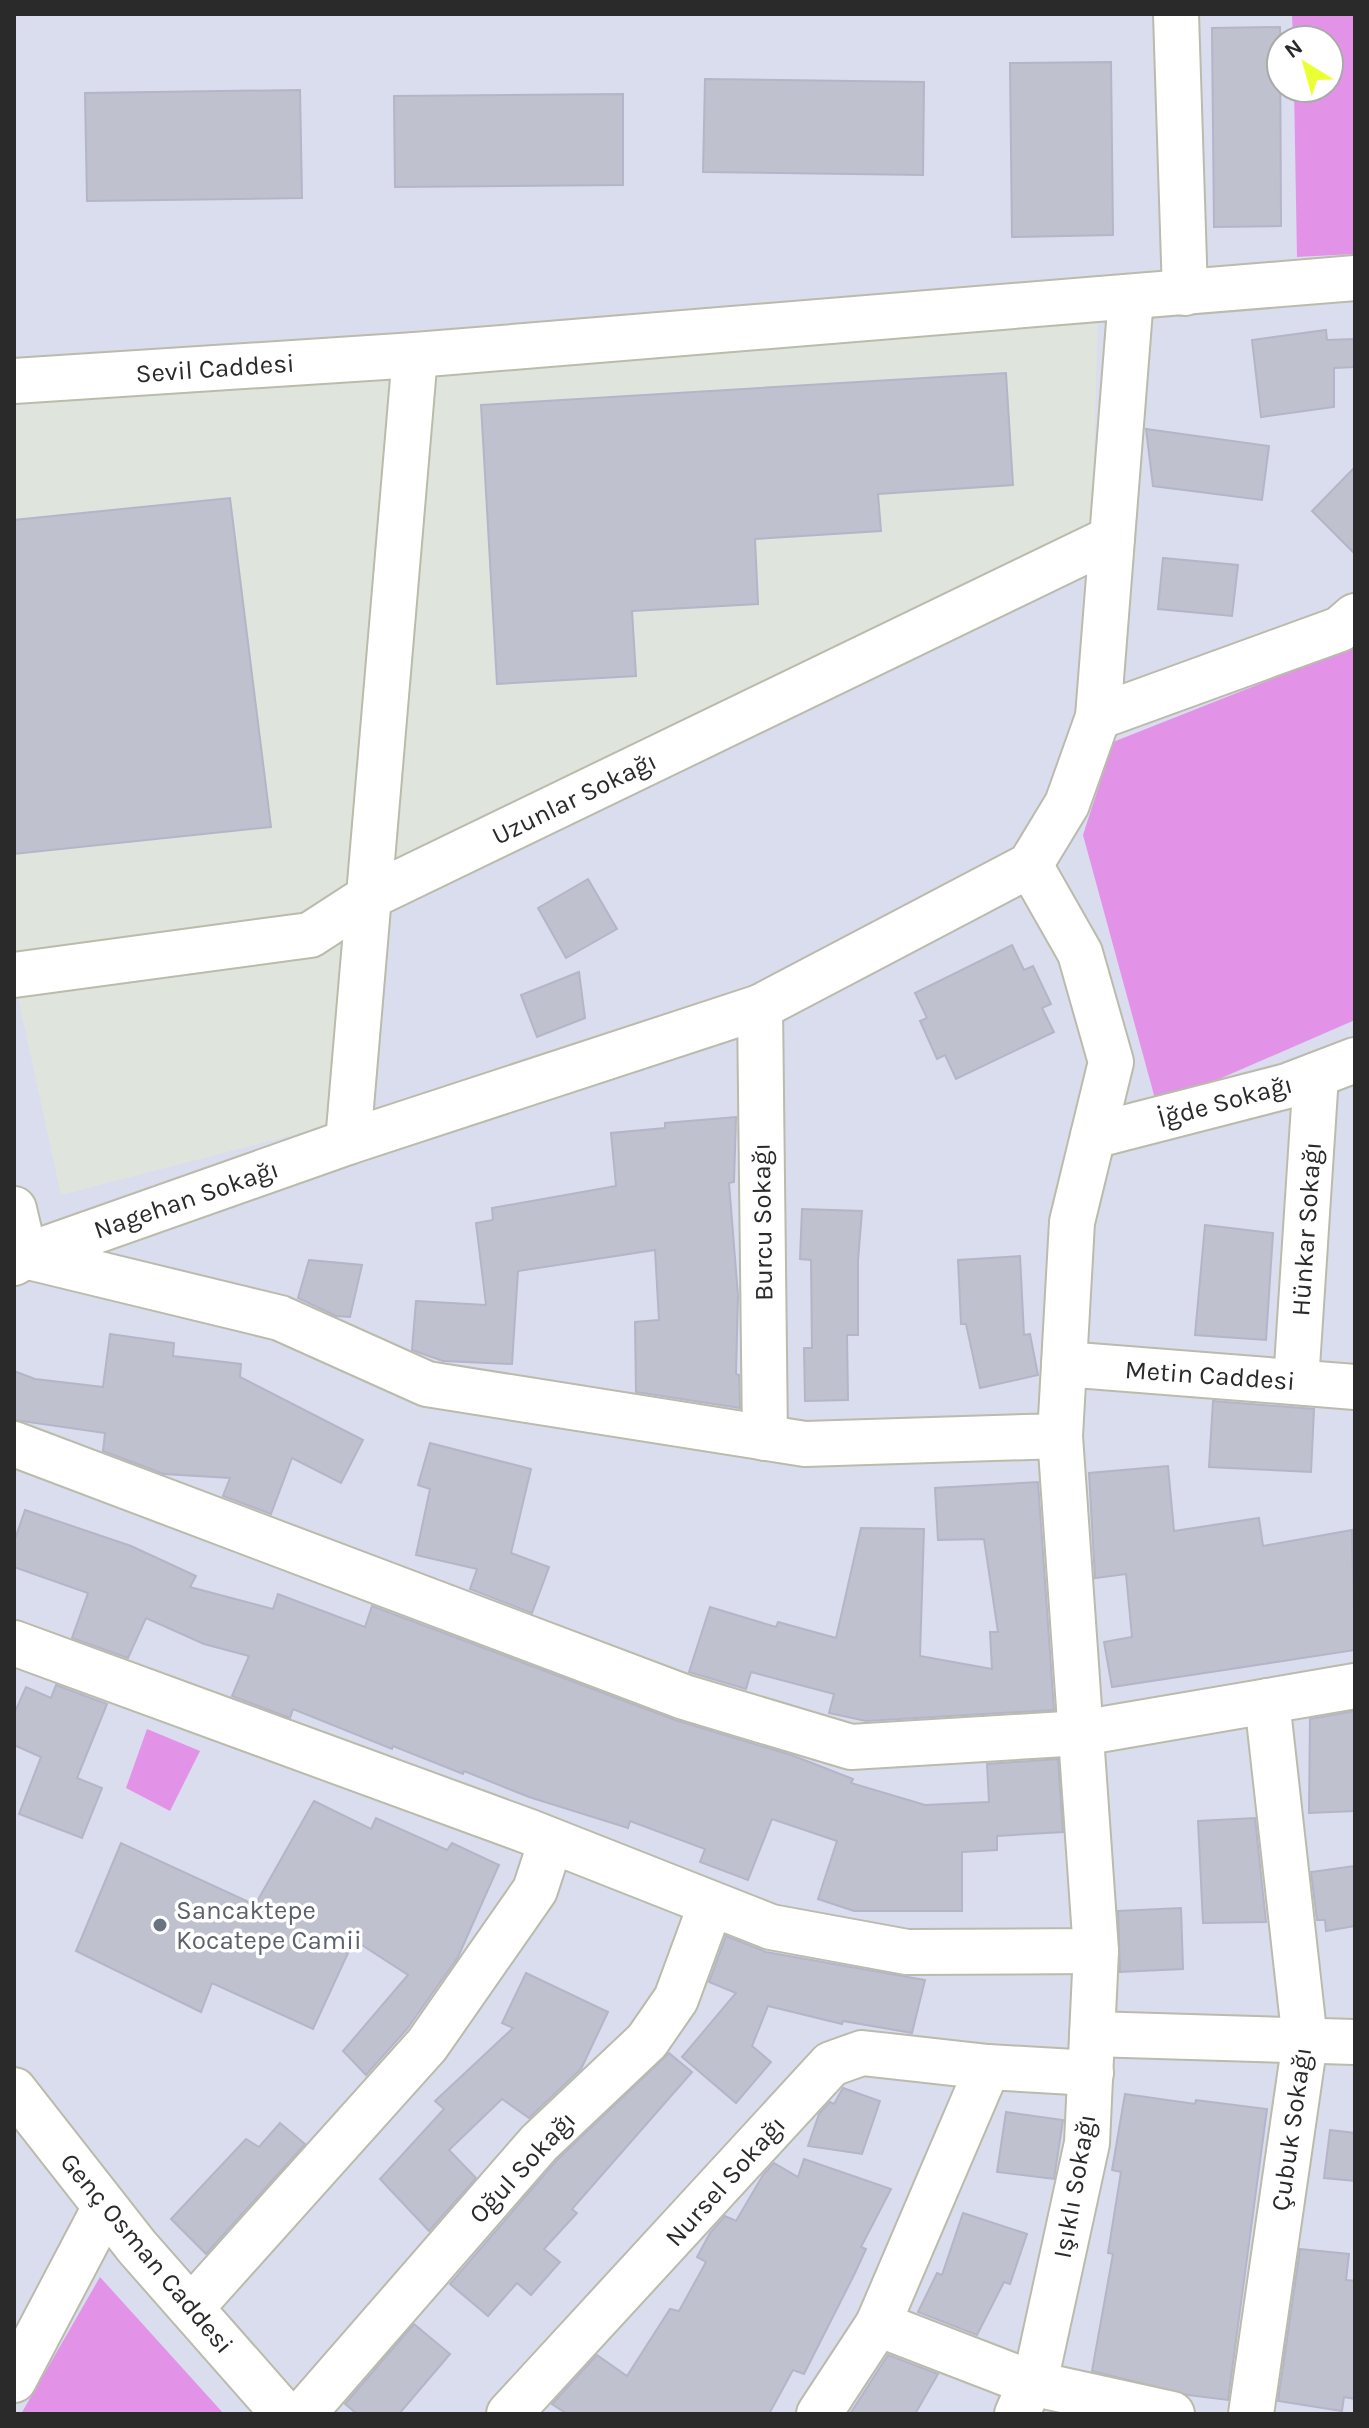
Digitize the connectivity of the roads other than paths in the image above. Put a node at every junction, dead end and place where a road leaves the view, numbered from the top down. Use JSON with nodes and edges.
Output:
{"nodes":[{"id":1,"x":1176,"y":14,"type":"edge"},
{"id":2,"x":1355,"y":278,"type":"edge"},
{"id":3,"x":1185,"y":293,"type":"junction"},
{"id":4,"x":1131,"y":297,"type":"junction"},
{"id":5,"x":415,"y":355,"type":"junction"},
{"id":6,"x":14,"y":381,"type":"edge"},
{"id":7,"x":1112,"y":538,"type":"junction"},
{"id":8,"x":1355,"y":616,"type":"edge"},
{"id":9,"x":1098,"y":717,"type":"junction"},
{"id":10,"x":1030,"y":865,"type":"junction"},
{"id":11,"x":367,"y":898,"type":"junction"},
{"id":12,"x":14,"y":975,"type":"edge"},
{"id":13,"x":760,"y":1007,"type":"junction"},
{"id":14,"x":1335,"y":1068,"type":"edge"},
{"id":15,"x":1093,"y":1136,"type":"junction"},
{"id":16,"x":348,"y":1142,"type":"junction"},
{"id":17,"x":14,"y":1209,"type":"edge"},
{"id":18,"x":19,"y":1259,"type":"edge"},
{"id":19,"x":1064,"y":1364,"type":"junction"},
{"id":20,"x":1296,"y":1382,"type":"junction"},
{"id":21,"x":1355,"y":1387,"type":"edge"},
{"id":22,"x":1060,"y":1436,"type":"junction"},
{"id":23,"x":765,"y":1438,"type":"junction"},
{"id":24,"x":14,"y":1444,"type":"edge"},
{"id":25,"x":14,"y":1643,"type":"edge"},
{"id":26,"x":1355,"y":1686,"type":"edge"},
{"id":27,"x":1267,"y":1701,"type":"junction"},
{"id":28,"x":1081,"y":1733,"type":"junction"},
{"id":29,"x":551,"y":1841,"type":"junction"},
{"id":30,"x":711,"y":1904,"type":"junction"},
{"id":31,"x":1096,"y":1951,"type":"junction"},
{"id":32,"x":1305,"y":2041,"type":"junction"},
{"id":33,"x":1355,"y":2042,"type":"edge"},
{"id":34,"x":1092,"y":2054,"type":"junction"},
{"id":35,"x":988,"y":2067,"type":"junction"},
{"id":36,"x":14,"y":2090,"type":"edge"},
{"id":37,"x":105,"y":2207,"type":"junction"},
{"id":38,"x":191,"y":2308,"type":"junction"},
{"id":39,"x":878,"y":2324,"type":"junction"},
{"id":40,"x":14,"y":2380,"type":"edge"},
{"id":41,"x":1024,"y":2398,"type":"edge"},
{"id":42,"x":1144,"y":2411,"type":"edge"},
{"id":43,"x":284,"y":2414,"type":"edge"},
{"id":44,"x":303,"y":2414,"type":"edge"},
{"id":45,"x":509,"y":2414,"type":"edge"},
{"id":46,"x":819,"y":2414,"type":"edge"},
{"id":47,"x":1251,"y":2414,"type":"edge"}],
"edges":[{"from":1,"to":3,"type":"street"},
{"from":2,"to":3,"type":"street","name":"Sevil Caddesi"},
{"from":3,"to":4,"type":"street","name":"Sevil Caddesi"},
{"from":4,"to":5,"type":"street","name":"Sevil Caddesi"},
{"from":4,"to":7,"type":"street"},
{"from":5,"to":6,"type":"street","name":"Sevil Caddesi"},
{"from":5,"to":11,"type":"street"},
{"from":7,"to":9,"type":"street"},
{"from":7,"to":11,"type":"street","name":"Uzunlar Sokağı"},
{"from":8,"to":9,"type":"street"},
{"from":9,"to":10,"type":"street"},
{"from":10,"to":13,"type":"street","name":"Nagehan Sokağı"},
{"from":10,"to":15,"type":"street","name":"Işıklı Sokağı"},
{"from":11,"to":12,"type":"street","name":"Uzunlar Sokağı"},
{"from":11,"to":16,"type":"street"},
{"from":13,"to":16,"type":"street","name":"Nagehan Sokağı"},
{"from":13,"to":23,"type":"street","name":"Burcu Sokağı"},
{"from":14,"to":15,"type":"street","name":"İğde Sokağı"},
{"from":14,"to":20,"type":"street","name":"Hünkar Sokağı"},
{"from":15,"to":19,"type":"street","name":"Işıklı Sokağı"},
{"from":16,"to":18,"type":"street","name":"Nagehan Sokağı"},
{"from":17,"to":18,"type":"street"},
{"from":18,"to":23,"type":"street"},
{"from":19,"to":20,"type":"street","name":"Metin Caddesi"},
{"from":19,"to":22,"type":"street","name":"Işıklı Sokağı"},
{"from":20,"to":21,"type":"street","name":"Metin Caddesi"},
{"from":22,"to":23,"type":"street"},
{"from":22,"to":28,"type":"street","name":"Işıklı Sokağı"},
{"from":24,"to":28,"type":"street"},
{"from":25,"to":29,"type":"street"},
{"from":26,"to":27,"type":"street"},
{"from":27,"to":28,"type":"street"},
{"from":27,"to":32,"type":"street","name":"Çubuk Sokağı"},
{"from":28,"to":31,"type":"street","name":"Işıklı Sokağı"},
{"from":29,"to":30,"type":"street"},
{"from":29,"to":38,"type":"street"},
{"from":30,"to":31,"type":"street"},
{"from":30,"to":44,"type":"street","name":"Oğul Sokağı"},
{"from":31,"to":34,"type":"street","name":"Işıklı Sokağı"},
{"from":32,"to":33,"type":"street","name":"Nursel Sokağı"},
{"from":32,"to":34,"type":"street","name":"Nursel Sokağı"},
{"from":32,"to":47,"type":"street","name":"Çubuk Sokağı"},
{"from":34,"to":35,"type":"street","name":"Nursel Sokağı"},
{"from":34,"to":41,"type":"street","name":"Işıklı Sokağı"},
{"from":35,"to":39,"type":"street"},
{"from":35,"to":45,"type":"street","name":"Nursel Sokağı"},
{"from":36,"to":37,"type":"street","name":"Genç Osman Caddesi"},
{"from":37,"to":38,"type":"street","name":"Genç Osman Caddesi"},
{"from":37,"to":40,"type":"street"},
{"from":38,"to":43,"type":"street","name":"Genç Osman Caddesi"},
{"from":39,"to":41,"type":"street"},
{"from":39,"to":46,"type":"street"},
{"from":41,"to":42,"type":"street"}]}
